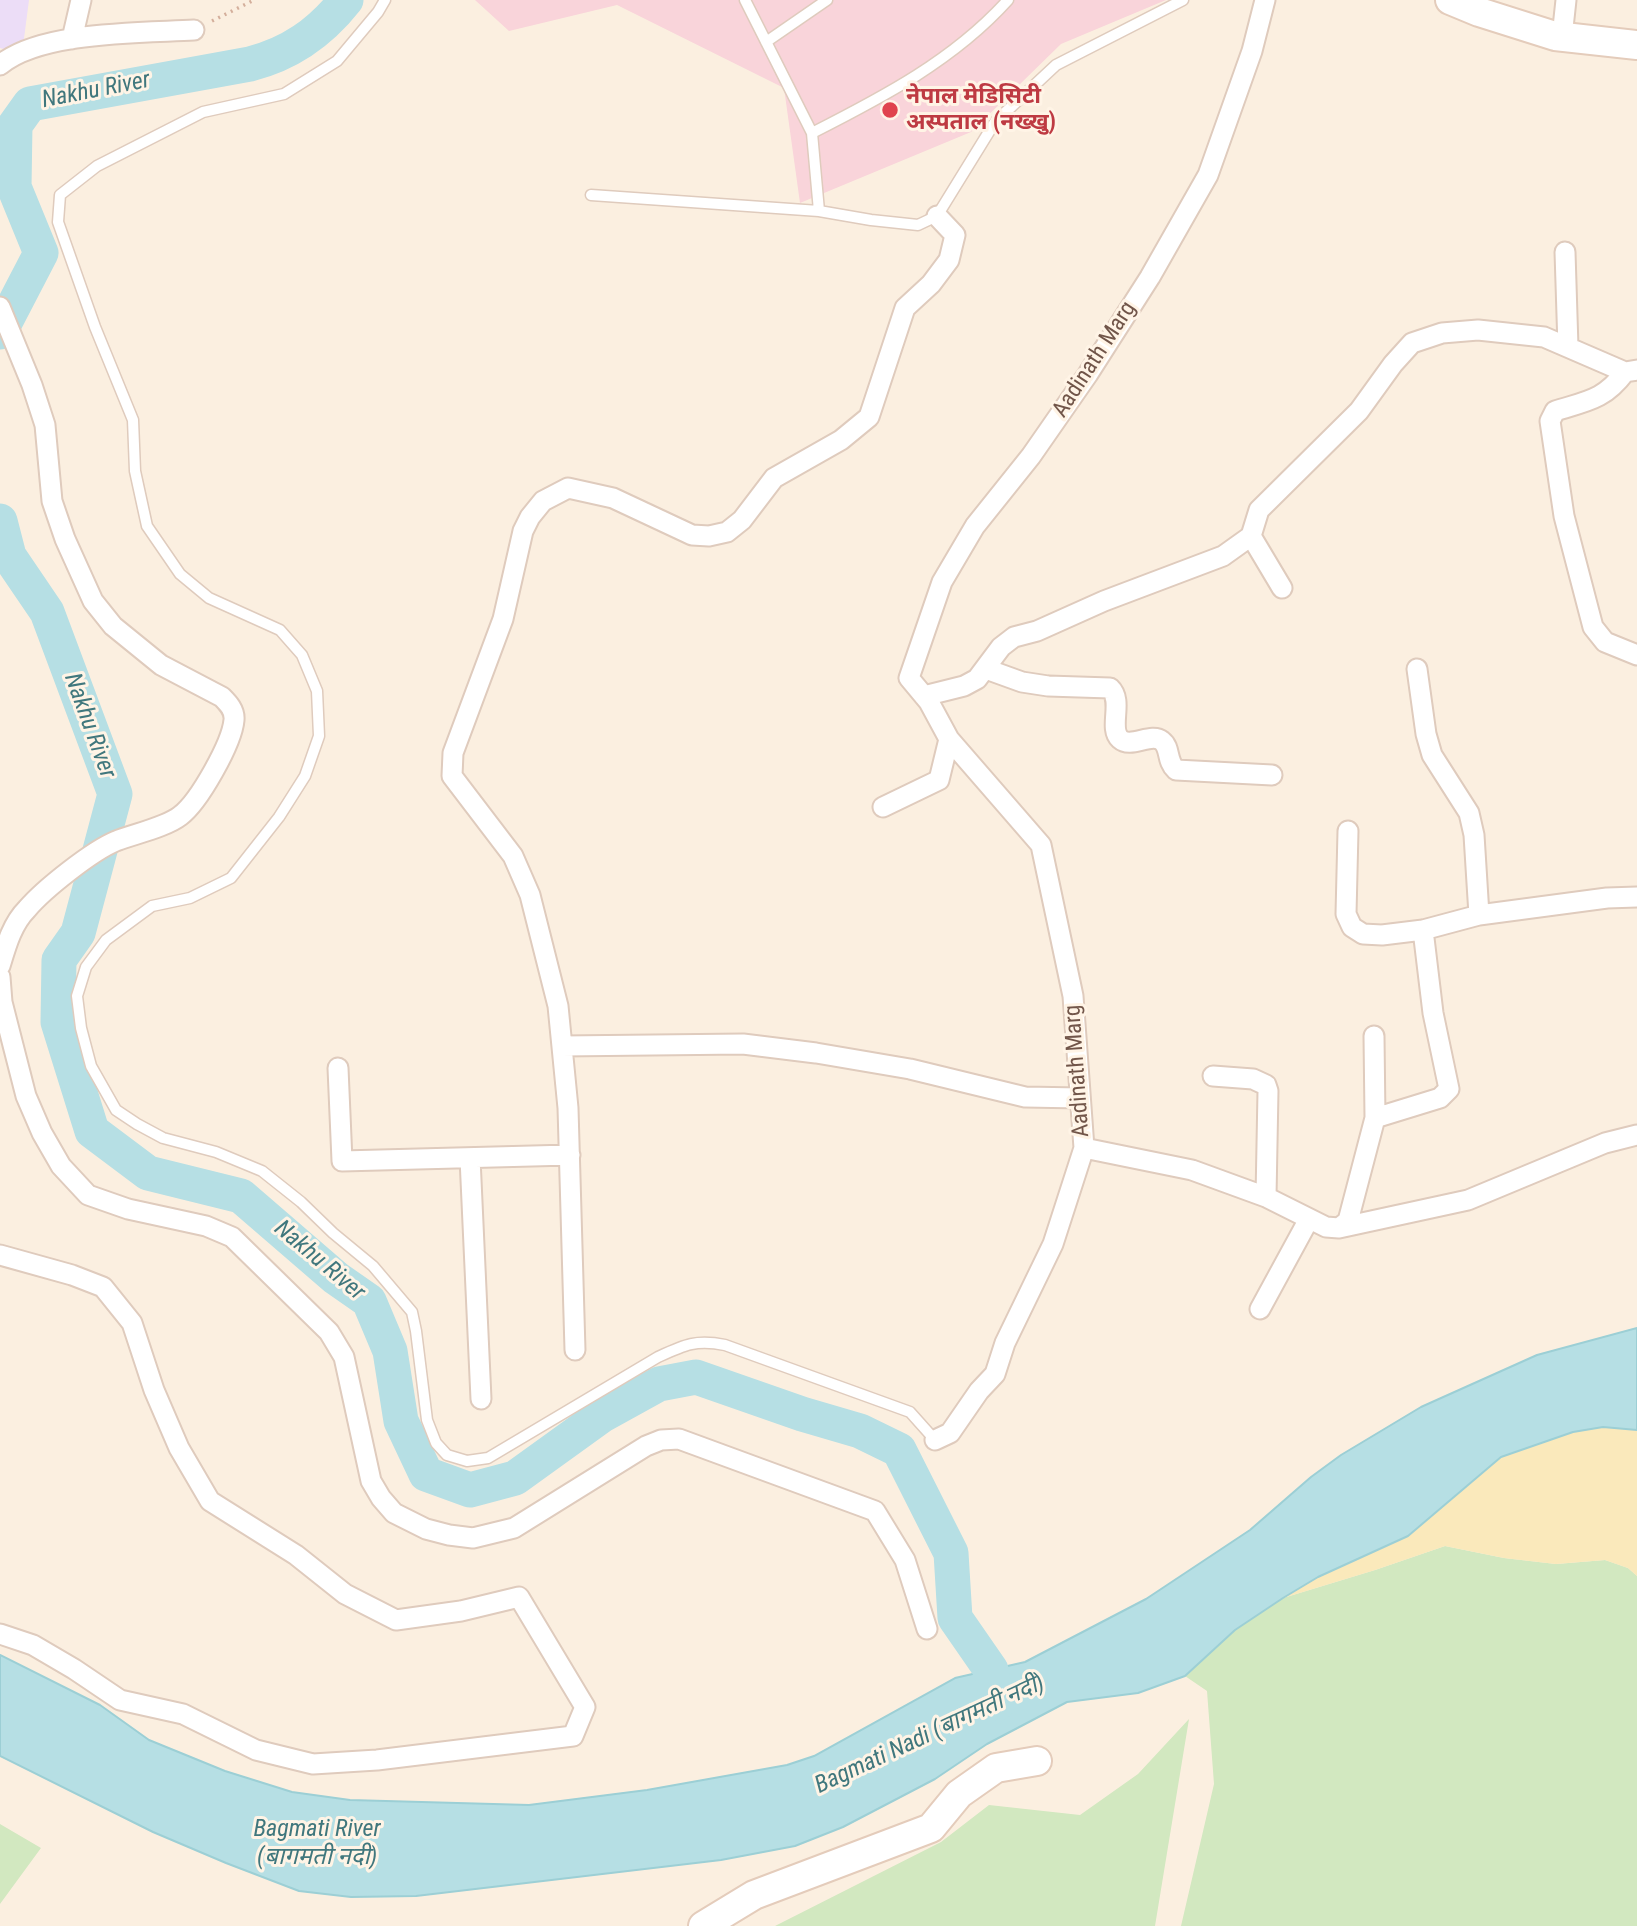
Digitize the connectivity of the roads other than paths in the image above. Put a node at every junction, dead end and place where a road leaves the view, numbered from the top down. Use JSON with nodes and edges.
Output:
{"nodes":[{"id":1,"x":81,"y":0,"type":"edge"},
{"id":2,"x":385,"y":0,"type":"edge"},
{"id":3,"x":746,"y":0,"type":"edge"},
{"id":4,"x":827,"y":0,"type":"edge"},
{"id":5,"x":1007,"y":0,"type":"edge"},
{"id":6,"x":1183,"y":0,"type":"edge"},
{"id":7,"x":1265,"y":0,"type":"edge"},
{"id":8,"x":1450,"y":0,"type":"edge"},
{"id":9,"x":1566,"y":0,"type":"edge"},
{"id":10,"x":194,"y":30,"type":"road end"},
{"id":11,"x":1562,"y":37,"type":"junction"},
{"id":12,"x":72,"y":39,"type":"junction"},
{"id":13,"x":766,"y":41,"type":"junction"},
{"id":14,"x":1637,"y":46,"type":"edge"},
{"id":15,"x":0,"y":65,"type":"edge"},
{"id":16,"x":812,"y":133,"type":"junction"},
{"id":17,"x":592,"y":195,"type":"dead end"},
{"id":18,"x":819,"y":211,"type":"junction"},
{"id":19,"x":937,"y":216,"type":"junction"},
{"id":20,"x":1566,"y":252,"type":"dead end"},
{"id":21,"x":0,"y":307,"type":"edge"},
{"id":22,"x":1568,"y":347,"type":"junction"},
{"id":23,"x":1631,"y":371,"type":"edge"},
{"id":24,"x":1251,"y":536,"type":"junction"},
{"id":25,"x":1282,"y":588,"type":"dead end"},
{"id":26,"x":1637,"y":655,"type":"edge"},
{"id":27,"x":986,"y":668,"type":"junction"},
{"id":28,"x":1417,"y":669,"type":"dead end"},
{"id":29,"x":927,"y":699,"type":"junction"},
{"id":30,"x":949,"y":739,"type":"junction"},
{"id":31,"x":1272,"y":775,"type":"dead end"},
{"id":32,"x":883,"y":807,"type":"dead end"},
{"id":33,"x":1348,"y":831,"type":"dead end"},
{"id":34,"x":1637,"y":897,"type":"edge"},
{"id":35,"x":1479,"y":915,"type":"junction"},
{"id":36,"x":1423,"y":930,"type":"junction"},
{"id":37,"x":0,"y":966,"type":"edge"},
{"id":38,"x":0,"y":977,"type":"edge"},
{"id":39,"x":1374,"y":1036,"type":"dead end"},
{"id":40,"x":562,"y":1045,"type":"junction"},
{"id":41,"x":338,"y":1068,"type":"dead end"},
{"id":42,"x":1213,"y":1076,"type":"dead end"},
{"id":43,"x":1080,"y":1098,"type":"junction"},
{"id":44,"x":1375,"y":1118,"type":"junction"},
{"id":45,"x":1637,"y":1135,"type":"edge"},
{"id":46,"x":1084,"y":1148,"type":"junction"},
{"id":47,"x":570,"y":1155,"type":"junction"},
{"id":48,"x":470,"y":1158,"type":"junction"},
{"id":49,"x":1266,"y":1197,"type":"junction"},
{"id":50,"x":1310,"y":1219,"type":"junction"},
{"id":51,"x":1339,"y":1228,"type":"junction"},
{"id":52,"x":0,"y":1255,"type":"edge"},
{"id":53,"x":1260,"y":1309,"type":"dead end"},
{"id":54,"x":575,"y":1350,"type":"dead end"},
{"id":55,"x":481,"y":1399,"type":"dead end"},
{"id":56,"x":935,"y":1440,"type":"joint"},
{"id":57,"x":927,"y":1629,"type":"dead end"},
{"id":58,"x":0,"y":1634,"type":"edge"},
{"id":59,"x":1037,"y":1761,"type":"dead end"},
{"id":60,"x":702,"y":1926,"type":"edge"}],
"edges":[{"from":1,"to":12,"type":"street"},
{"from":2,"to":56,"type":"lane"},
{"from":3,"to":13,"type":"lane"},
{"from":4,"to":13,"type":"lane"},
{"from":5,"to":16,"type":"lane"},
{"from":6,"to":19,"type":"lane"},
{"from":7,"to":29,"type":"street","name":"Aadinath Marg"},
{"from":8,"to":11,"type":"street"},
{"from":9,"to":11,"type":"street"},
{"from":10,"to":12,"type":"street"},
{"from":11,"to":14,"type":"street"},
{"from":12,"to":15,"type":"street"},
{"from":13,"to":16,"type":"lane"},
{"from":16,"to":18,"type":"lane"},
{"from":17,"to":18,"type":"lane"},
{"from":18,"to":19,"type":"lane"},
{"from":19,"to":40,"type":"street"},
{"from":20,"to":22,"type":"street"},
{"from":21,"to":37,"type":"street"},
{"from":22,"to":23,"type":"street"},
{"from":22,"to":24,"type":"street"},
{"from":23,"to":26,"type":"street"},
{"from":24,"to":25,"type":"street"},
{"from":24,"to":27,"type":"street"},
{"from":27,"to":29,"type":"street"},
{"from":27,"to":31,"type":"street"},
{"from":28,"to":35,"type":"street"},
{"from":29,"to":30,"type":"street","name":"Aadinath Marg"},
{"from":30,"to":32,"type":"street"},
{"from":30,"to":43,"type":"street","name":"Aadinath Marg"},
{"from":33,"to":36,"type":"street"},
{"from":34,"to":35,"type":"street"},
{"from":35,"to":36,"type":"street"},
{"from":36,"to":44,"type":"street"},
{"from":38,"to":57,"type":"street"},
{"from":39,"to":44,"type":"street"},
{"from":40,"to":43,"type":"street"},
{"from":40,"to":47,"type":"street"},
{"from":41,"to":48,"type":"street"},
{"from":42,"to":49,"type":"street"},
{"from":43,"to":46,"type":"street","name":"Aadinath Marg"},
{"from":44,"to":51,"type":"street"},
{"from":45,"to":51,"type":"street"},
{"from":46,"to":49,"type":"street"},
{"from":46,"to":56,"type":"street","name":"Aadinath Marg"},
{"from":47,"to":48,"type":"street"},
{"from":47,"to":54,"type":"street"},
{"from":48,"to":55,"type":"street"},
{"from":49,"to":50,"type":"street"},
{"from":50,"to":51,"type":"street"},
{"from":50,"to":53,"type":"street"},
{"from":52,"to":58,"type":"street"},
{"from":59,"to":60,"type":"street"}]}
